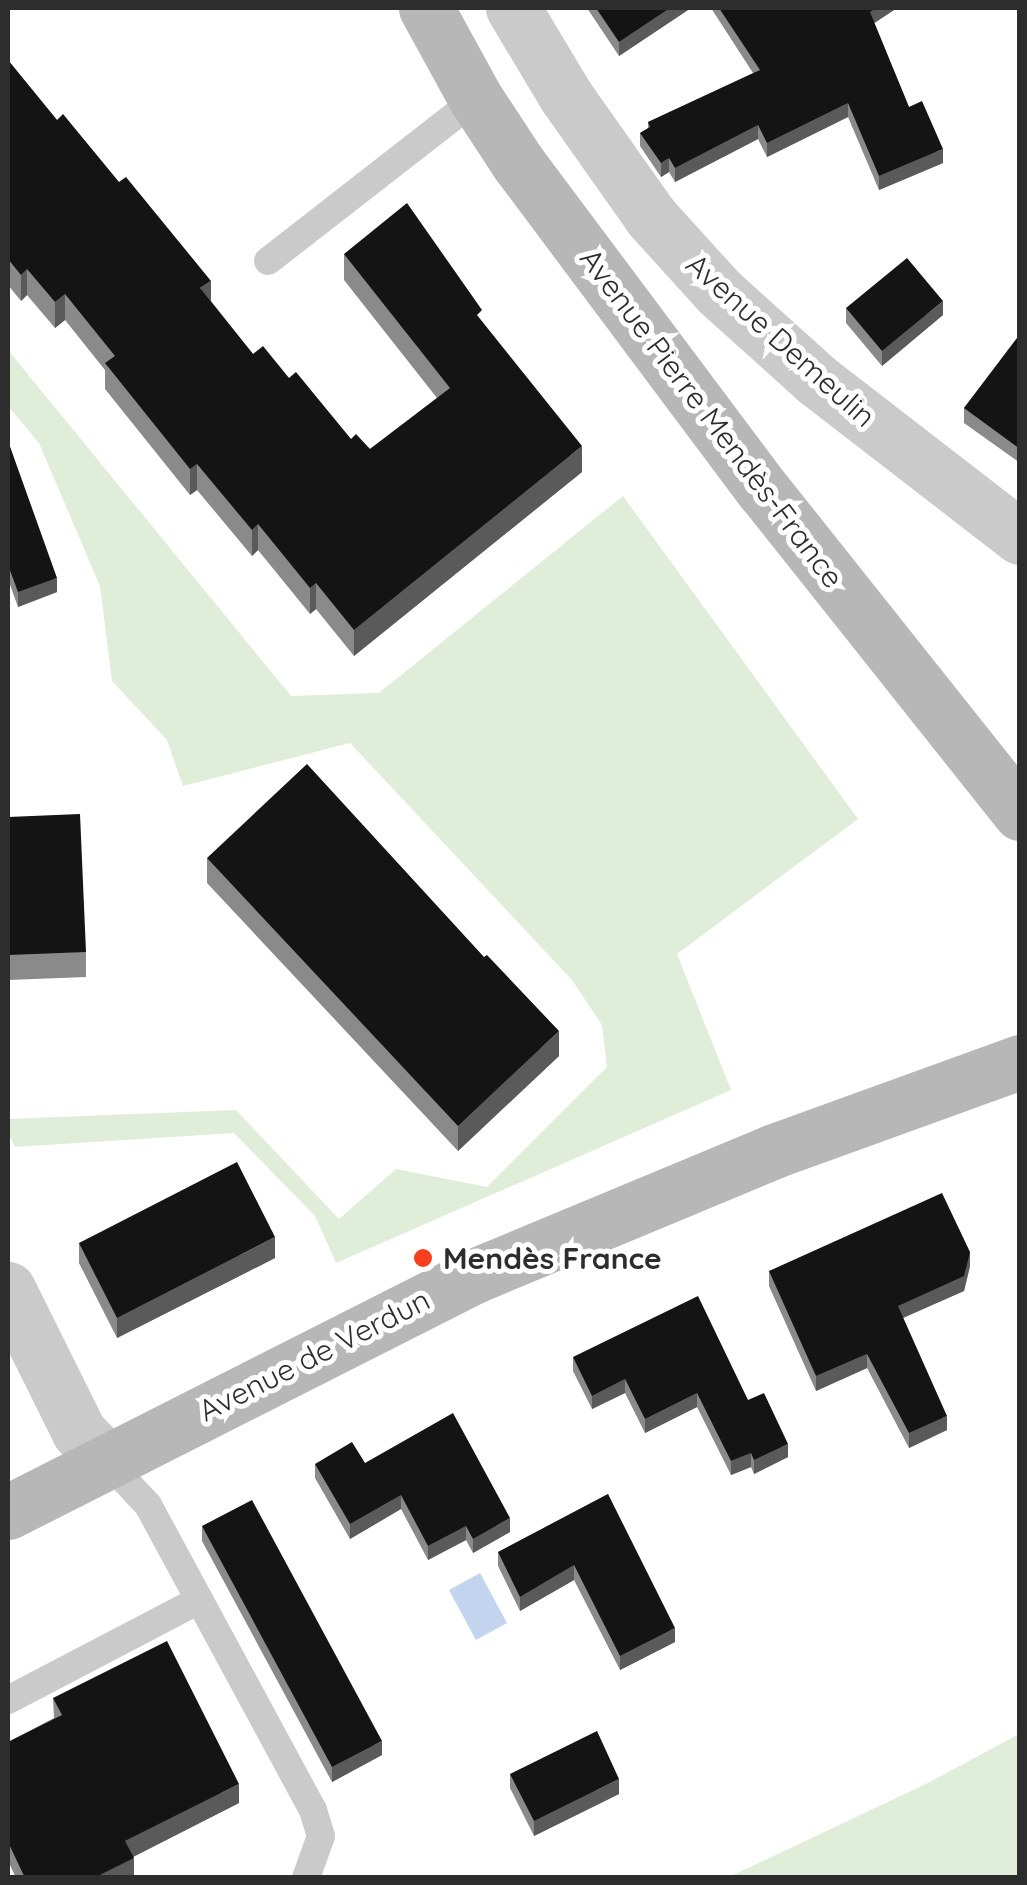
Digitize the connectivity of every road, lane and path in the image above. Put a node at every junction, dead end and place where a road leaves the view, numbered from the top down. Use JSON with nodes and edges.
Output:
{"nodes":[{"id":1,"x":426,"y":8,"type":"edge"},
{"id":2,"x":514,"y":8,"type":"edge"},
{"id":3,"x":476,"y":99,"type":"junction"},
{"id":4,"x":268,"y":261,"type":"dead end"},
{"id":5,"x":1020,"y":537,"type":"edge"},
{"id":6,"x":1020,"y":813,"type":"edge"},
{"id":7,"x":1020,"y":1062,"type":"edge"},
{"id":8,"x":8,"y":1289,"type":"edge"},
{"id":9,"x":106,"y":1460,"type":"junction"},
{"id":10,"x":8,"y":1512,"type":"edge"},
{"id":11,"x":199,"y":1600,"type":"junction"},
{"id":12,"x":8,"y":1700,"type":"edge"},
{"id":13,"x":306,"y":1878,"type":"edge"}],
"edges":[{"from":1,"to":3,"type":"main road","name":"Avenue Pierre Mendès-France"},
{"from":2,"to":5,"type":"street","name":"Avenue Demeulin"},
{"from":3,"to":4,"type":"lane"},
{"from":3,"to":6,"type":"main road","name":"Avenue Pierre Mendès-France"},
{"from":7,"to":9,"type":"main road","name":"Avenue de Verdun"},
{"from":8,"to":9,"type":"street"},
{"from":9,"to":10,"type":"main road","name":"Avenue de Verdun"},
{"from":9,"to":11,"type":"lane"},
{"from":11,"to":12,"type":"lane"},
{"from":11,"to":13,"type":"lane"}]}
